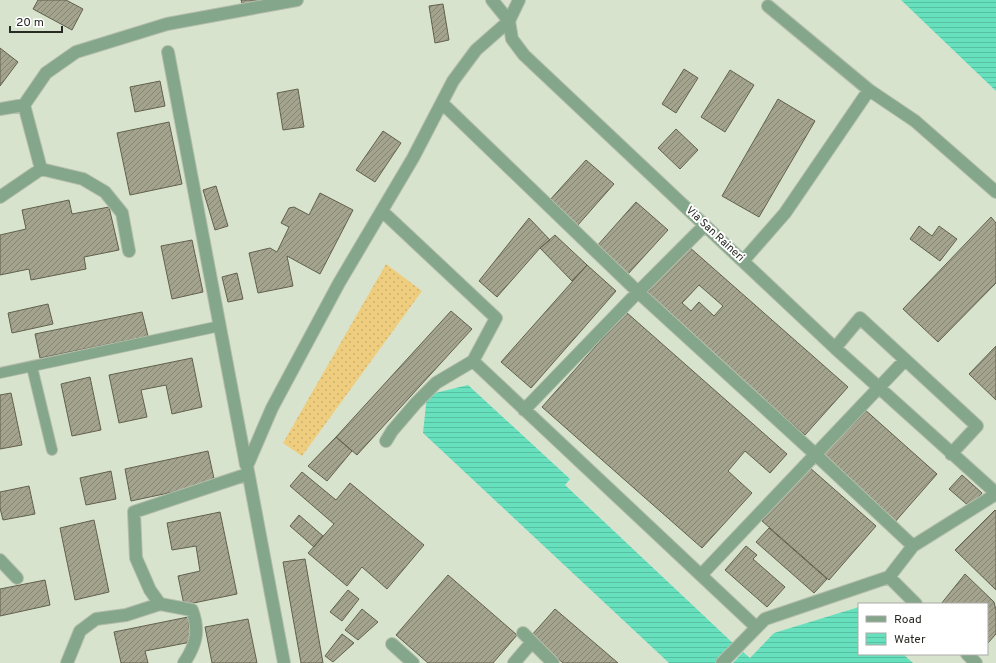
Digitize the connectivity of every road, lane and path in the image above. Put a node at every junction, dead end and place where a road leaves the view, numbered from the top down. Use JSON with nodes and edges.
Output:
{"nodes":[{"id":1,"x":297,"y":0,"type":"edge"},
{"id":2,"x":492,"y":0,"type":"edge"},
{"id":3,"x":519,"y":0,"type":"edge"},
{"id":4,"x":768,"y":6,"type":"dead end"},
{"id":5,"x":509,"y":21,"type":"junction"},
{"id":6,"x":168,"y":52,"type":"dead end"},
{"id":7,"x":869,"y":90,"type":"junction"},
{"id":8,"x":442,"y":103,"type":"junction"},
{"id":9,"x":24,"y":105,"type":"junction"},
{"id":10,"x":0,"y":109,"type":"edge"},
{"id":11,"x":41,"y":169,"type":"junction"},
{"id":12,"x":996,"y":192,"type":"edge"},
{"id":13,"x":0,"y":198,"type":"edge"},
{"id":14,"x":382,"y":211,"type":"junction"},
{"id":15,"x":705,"y":225,"type":"junction"},
{"id":16,"x":129,"y":251,"type":"dead end"},
{"id":17,"x":743,"y":261,"type":"junction"},
{"id":18,"x":638,"y":292,"type":"junction"},
{"id":19,"x":220,"y":326,"type":"junction"},
{"id":20,"x":835,"y":348,"type":"junction"},
{"id":21,"x":905,"y":360,"type":"junction"},
{"id":22,"x":473,"y":361,"type":"junction"},
{"id":23,"x":32,"y":367,"type":"junction"},
{"id":24,"x":0,"y":373,"type":"edge"},
{"id":25,"x":879,"y":388,"type":"junction"},
{"id":26,"x":524,"y":410,"type":"junction"},
{"id":27,"x":386,"y":441,"type":"dead end"},
{"id":28,"x":52,"y":450,"type":"dead end"},
{"id":29,"x":815,"y":454,"type":"junction"},
{"id":30,"x":951,"y":454,"type":"junction"},
{"id":31,"x":247,"y":470,"type":"junction"},
{"id":32,"x":996,"y":493,"type":"edge"},
{"id":33,"x":913,"y":546,"type":"junction"},
{"id":34,"x":0,"y":560,"type":"edge"},
{"id":35,"x":701,"y":574,"type":"junction"},
{"id":36,"x":889,"y":577,"type":"junction"},
{"id":37,"x":17,"y":578,"type":"dead end"},
{"id":38,"x":915,"y":603,"type":"edge"},
{"id":39,"x":160,"y":604,"type":"junction"},
{"id":40,"x":756,"y":627,"type":"junction"},
{"id":41,"x":523,"y":633,"type":"dead end"},
{"id":42,"x":532,"y":642,"type":"junction"},
{"id":43,"x":392,"y":644,"type":"dead end"},
{"id":44,"x":968,"y":655,"type":"edge"},
{"id":45,"x":67,"y":663,"type":"edge"},
{"id":46,"x":184,"y":663,"type":"edge"},
{"id":47,"x":284,"y":663,"type":"edge"},
{"id":48,"x":413,"y":663,"type":"edge"},
{"id":49,"x":514,"y":663,"type":"edge"},
{"id":50,"x":553,"y":663,"type":"edge"},
{"id":51,"x":722,"y":663,"type":"edge"},
{"id":52,"x":976,"y":663,"type":"edge"}],
"edges":[{"from":1,"to":9,"type":"street"},
{"from":2,"to":5,"type":"street"},
{"from":3,"to":5,"type":"street"},
{"from":4,"to":7,"type":"street"},
{"from":5,"to":8,"type":"street"},
{"from":5,"to":15,"type":"street","name":"Via San Raineri"},
{"from":6,"to":19,"type":"street"},
{"from":7,"to":12,"type":"street"},
{"from":7,"to":17,"type":"street"},
{"from":8,"to":14,"type":"street"},
{"from":8,"to":18,"type":"street"},
{"from":9,"to":10,"type":"street"},
{"from":9,"to":11,"type":"street"},
{"from":11,"to":13,"type":"street"},
{"from":11,"to":16,"type":"street"},
{"from":14,"to":22,"type":"street"},
{"from":14,"to":31,"type":"street"},
{"from":15,"to":17,"type":"street","name":"Via San Raineri"},
{"from":15,"to":18,"type":"street"},
{"from":17,"to":20,"type":"street","name":"Via San Raineri"},
{"from":18,"to":26,"type":"street"},
{"from":18,"to":29,"type":"street"},
{"from":19,"to":23,"type":"lane"},
{"from":19,"to":31,"type":"street"},
{"from":20,"to":21,"type":"street"},
{"from":20,"to":25,"type":"street","name":"Via San Raineri"},
{"from":21,"to":25,"type":"street"},
{"from":21,"to":30,"type":"street"},
{"from":22,"to":26,"type":"street"},
{"from":22,"to":27,"type":"street"},
{"from":23,"to":24,"type":"lane"},
{"from":23,"to":28,"type":"lane"},
{"from":25,"to":29,"type":"street"},
{"from":25,"to":30,"type":"street","name":"Via San Raineri"},
{"from":26,"to":35,"type":"street"},
{"from":29,"to":33,"type":"street"},
{"from":29,"to":35,"type":"street"},
{"from":30,"to":32,"type":"street","name":"Via San Raineri"},
{"from":31,"to":39,"type":"street"},
{"from":31,"to":47,"type":"street"},
{"from":32,"to":33,"type":"street"},
{"from":33,"to":36,"type":"street"},
{"from":34,"to":37,"type":"street"},
{"from":35,"to":40,"type":"street"},
{"from":36,"to":38,"type":"street"},
{"from":36,"to":40,"type":"street"},
{"from":39,"to":45,"type":"street"},
{"from":39,"to":46,"type":"street"},
{"from":40,"to":51,"type":"street"},
{"from":41,"to":42,"type":"street"},
{"from":42,"to":49,"type":"street"},
{"from":42,"to":50,"type":"street"},
{"from":43,"to":48,"type":"street"},
{"from":44,"to":52,"type":"street"}]}
